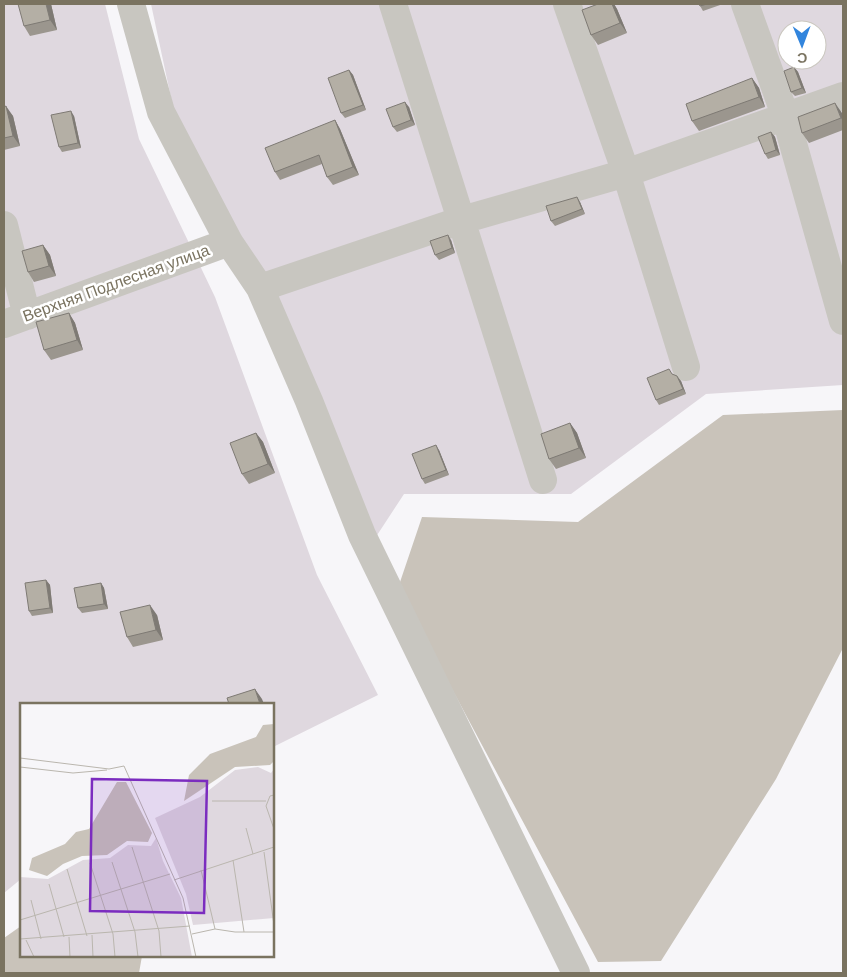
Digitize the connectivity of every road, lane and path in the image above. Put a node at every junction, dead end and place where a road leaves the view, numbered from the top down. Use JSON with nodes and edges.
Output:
{"nodes":[{"id":1,"x":131,"y":4,"type":"edge"},
{"id":2,"x":393,"y":4,"type":"edge"},
{"id":3,"x":567,"y":4,"type":"edge"},
{"id":4,"x":745,"y":4,"type":"edge"},
{"id":5,"x":843,"y":96,"type":"edge"},
{"id":6,"x":785,"y":115,"type":"junction"},
{"id":7,"x":626,"y":172,"type":"junction"},
{"id":8,"x":462,"y":220,"type":"junction"},
{"id":9,"x":4,"y":225,"type":"edge"},
{"id":10,"x":229,"y":242,"type":"junction"},
{"id":11,"x":260,"y":288,"type":"junction"},
{"id":12,"x":15,"y":320,"type":"edge"},
{"id":13,"x":843,"y":321,"type":"edge"},
{"id":14,"x":686,"y":367,"type":"dead end"},
{"id":15,"x":543,"y":480,"type":"dead end"},
{"id":16,"x":576,"y":973,"type":"edge"}],
"edges":[{"from":1,"to":10,"type":"street"},
{"from":2,"to":8,"type":"street"},
{"from":3,"to":7,"type":"street"},
{"from":4,"to":6,"type":"street"},
{"from":5,"to":6,"type":"street"},
{"from":6,"to":7,"type":"street"},
{"from":6,"to":13,"type":"street"},
{"from":7,"to":8,"type":"street"},
{"from":7,"to":14,"type":"street"},
{"from":8,"to":11,"type":"street"},
{"from":8,"to":15,"type":"street"},
{"from":9,"to":12,"type":"street"},
{"from":10,"to":11,"type":"street"},
{"from":10,"to":12,"type":"street","name":"Верхняя Подлесная улица"},
{"from":11,"to":16,"type":"street"}]}
